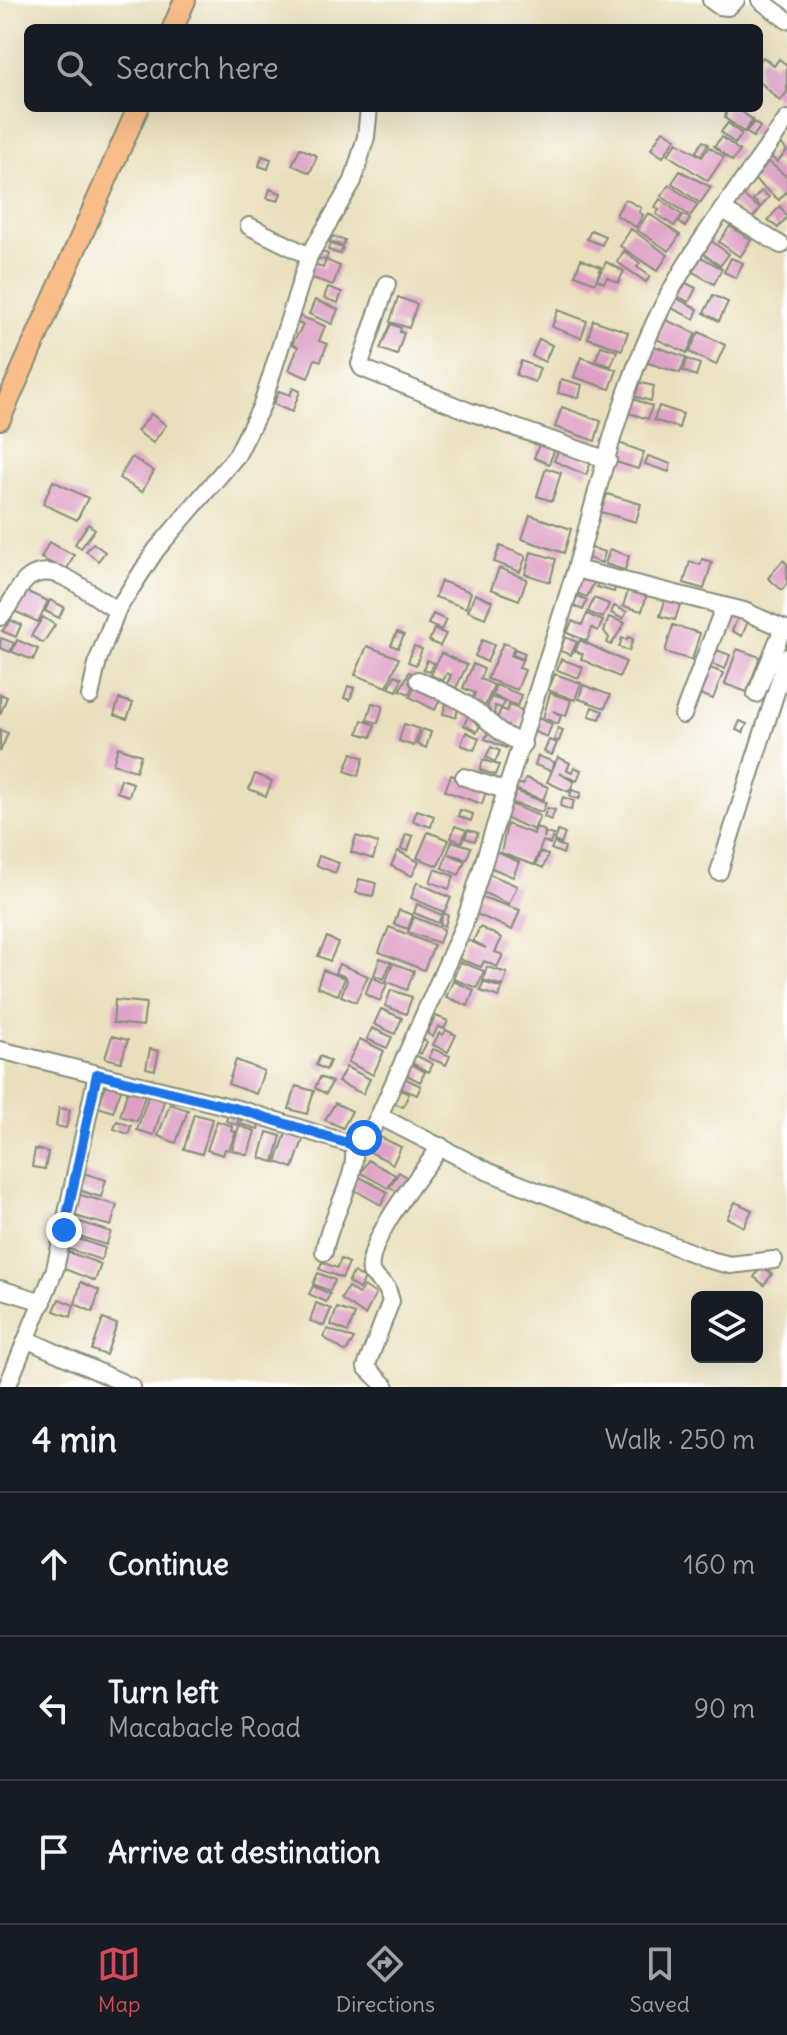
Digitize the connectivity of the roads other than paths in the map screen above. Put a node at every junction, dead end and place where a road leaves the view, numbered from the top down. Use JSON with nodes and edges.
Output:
{"nodes":[{"id":1,"x":185,"y":0,"type":"edge"},
{"id":2,"x":711,"y":0,"type":"edge"},
{"id":3,"x":736,"y":0,"type":"edge"},
{"id":4,"x":760,"y":0,"type":"edge"},
{"id":5,"x":787,"y":20,"type":"edge"},
{"id":6,"x":175,"y":24,"type":"edge"},
{"id":7,"x":136,"y":112,"type":"edge"},
{"id":8,"x":369,"y":112,"type":"edge"},
{"id":9,"x":787,"y":119,"type":"edge"},
{"id":10,"x":723,"y":210,"type":"junction"},
{"id":11,"x":765,"y":217,"type":"dead end"},
{"id":12,"x":249,"y":226,"type":"dead end"},
{"id":13,"x":755,"y":231,"type":"junction"},
{"id":14,"x":781,"y":245,"type":"dead end"},
{"id":15,"x":309,"y":256,"type":"junction"},
{"id":16,"x":387,"y":284,"type":"dead end"},
{"id":17,"x":0,"y":419,"type":"edge"},
{"id":18,"x":608,"y":460,"type":"junction"},
{"id":19,"x":576,"y":569,"type":"junction"},
{"id":20,"x":724,"y":607,"type":"junction"},
{"id":21,"x":117,"y":610,"type":"junction"},
{"id":22,"x":0,"y":617,"type":"edge"},
{"id":23,"x":785,"y":629,"type":"edge"},
{"id":24,"x":787,"y":657,"type":"edge"},
{"id":25,"x":418,"y":680,"type":"dead end"},
{"id":26,"x":756,"y":694,"type":"dead end"},
{"id":27,"x":90,"y":696,"type":"dead end"},
{"id":28,"x":683,"y":715,"type":"dead end"},
{"id":29,"x":523,"y":744,"type":"junction"},
{"id":30,"x":464,"y":777,"type":"dead end"},
{"id":31,"x":507,"y":791,"type":"junction"},
{"id":32,"x":719,"y":872,"type":"dead end"},
{"id":33,"x":0,"y":1050,"type":"edge"},
{"id":34,"x":97,"y":1074,"type":"junction"},
{"id":35,"x":379,"y":1116,"type":"junction"},
{"id":36,"x":353,"y":1145,"type":"junction"},
{"id":37,"x":441,"y":1146,"type":"junction"},
{"id":38,"x":324,"y":1252,"type":"dead end"},
{"id":39,"x":774,"y":1260,"type":"dead end"},
{"id":40,"x":0,"y":1289,"type":"edge"},
{"id":41,"x":43,"y":1302,"type":"junction"},
{"id":42,"x":28,"y":1340,"type":"junction"},
{"id":43,"x":7,"y":1387,"type":"edge"},
{"id":44,"x":132,"y":1387,"type":"edge"},
{"id":45,"x":386,"y":1387,"type":"edge"}],
"edges":[{"from":1,"to":6,"type":"main road"},
{"from":2,"to":3,"type":"street"},
{"from":4,"to":5,"type":"street"},
{"from":7,"to":17,"type":"main road"},
{"from":8,"to":15,"type":"street"},
{"from":9,"to":10,"type":"street"},
{"from":10,"to":13,"type":"street"},
{"from":10,"to":18,"type":"street"},
{"from":11,"to":13,"type":"street"},
{"from":12,"to":15,"type":"street"},
{"from":13,"to":14,"type":"street"},
{"from":15,"to":21,"type":"street"},
{"from":16,"to":18,"type":"street"},
{"from":18,"to":19,"type":"street"},
{"from":19,"to":20,"type":"street"},
{"from":19,"to":29,"type":"street"},
{"from":20,"to":23,"type":"street"},
{"from":20,"to":28,"type":"street"},
{"from":21,"to":22,"type":"street"},
{"from":21,"to":27,"type":"street"},
{"from":23,"to":26,"type":"street"},
{"from":24,"to":32,"type":"street"},
{"from":25,"to":29,"type":"street"},
{"from":29,"to":31,"type":"street"},
{"from":30,"to":31,"type":"street"},
{"from":31,"to":35,"type":"street"},
{"from":33,"to":34,"type":"street"},
{"from":34,"to":36,"type":"street"},
{"from":34,"to":41,"type":"street"},
{"from":35,"to":36,"type":"street"},
{"from":35,"to":37,"type":"street"},
{"from":36,"to":38,"type":"street"},
{"from":37,"to":39,"type":"street"},
{"from":37,"to":45,"type":"street"},
{"from":40,"to":41,"type":"street"},
{"from":41,"to":42,"type":"street"},
{"from":42,"to":43,"type":"street"},
{"from":42,"to":44,"type":"street"}]}
